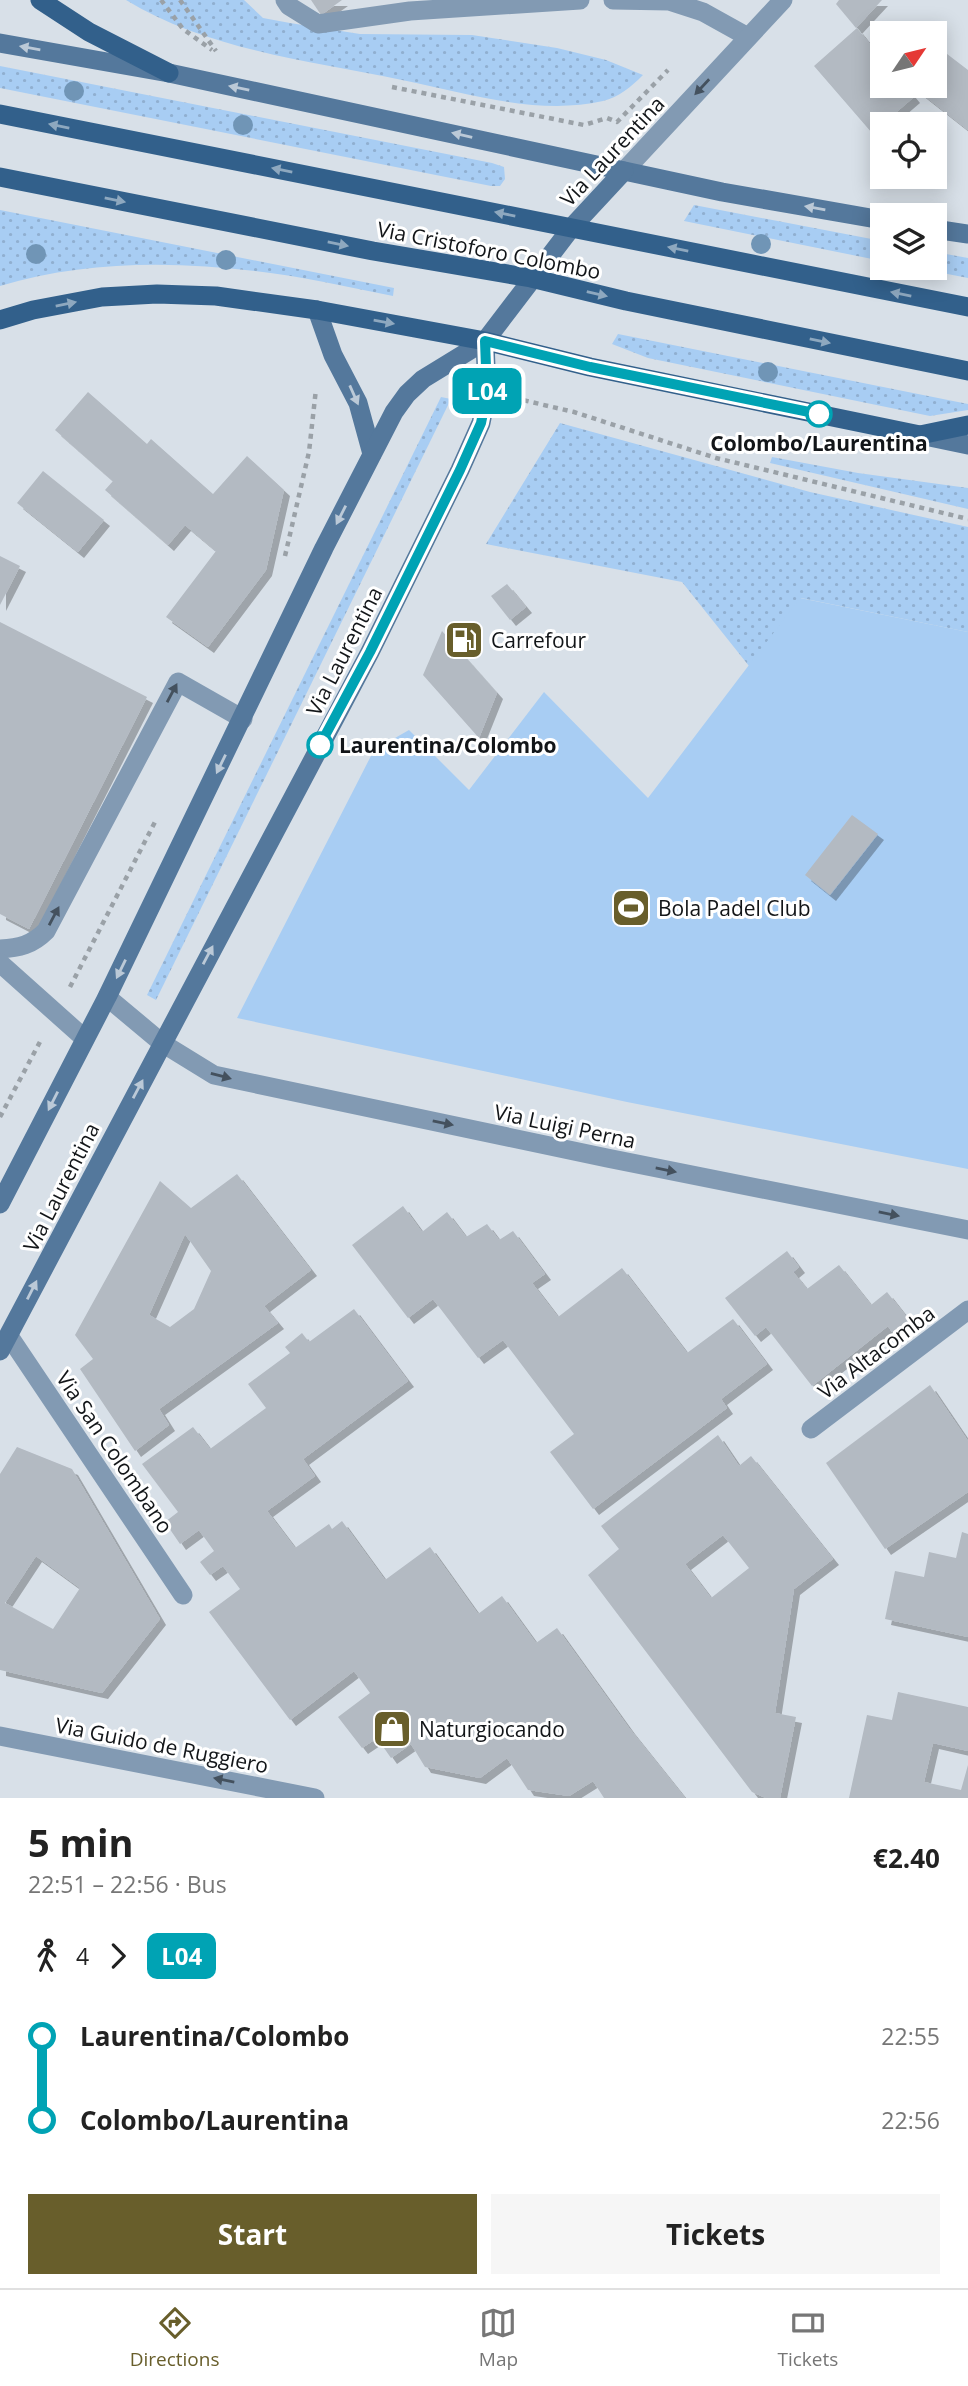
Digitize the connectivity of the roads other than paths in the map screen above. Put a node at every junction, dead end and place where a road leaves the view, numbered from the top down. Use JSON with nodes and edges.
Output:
{"nodes":[{"id":1,"x":40,"y":0,"type":"edge"},
{"id":2,"x":285,"y":0,"type":"edge"},
{"id":3,"x":580,"y":0,"type":"edge"},
{"id":4,"x":613,"y":0,"type":"edge"},
{"id":5,"x":669,"y":0,"type":"edge"},
{"id":6,"x":783,"y":0,"type":"edge"},
{"id":7,"x":406,"y":5,"type":"edge"},
{"id":8,"x":748,"y":37,"type":"junction"},
{"id":9,"x":0,"y":43,"type":"edge"},
{"id":10,"x":169,"y":73,"type":"junction"},
{"id":11,"x":0,"y":114,"type":"edge"},
{"id":12,"x":624,"y":171,"type":"junction"},
{"id":13,"x":0,"y":177,"type":"edge"},
{"id":14,"x":870,"y":218,"type":"edge"},
{"id":15,"x":572,"y":227,"type":"junction"},
{"id":16,"x":947,"y":231,"type":"edge"},
{"id":17,"x":968,"y":234,"type":"edge"},
{"id":18,"x":531,"y":278,"type":"junction"},
{"id":19,"x":968,"y":307,"type":"edge"},
{"id":20,"x":317,"y":310,"type":"junction"},
{"id":21,"x":0,"y":320,"type":"edge"},
{"id":22,"x":485,"y":341,"type":"junction"},
{"id":23,"x":968,"y":371,"type":"edge"},
{"id":24,"x":968,"y":425,"type":"edge"},
{"id":25,"x":920,"y":435,"type":"junction"},
{"id":26,"x":968,"y":445,"type":"edge"},
{"id":27,"x":372,"y":454,"type":"junction"},
{"id":28,"x":243,"y":719,"type":"junction"},
{"id":29,"x":0,"y":949,"type":"edge"},
{"id":30,"x":0,"y":963,"type":"edge"},
{"id":31,"x":107,"y":997,"type":"junction"},
{"id":32,"x":85,"y":1039,"type":"junction"},
{"id":33,"x":162,"y":1043,"type":"junction"},
{"id":34,"x":0,"y":1204,"type":"edge"},
{"id":35,"x":968,"y":1230,"type":"edge"},
{"id":36,"x":968,"y":1310,"type":"edge"},
{"id":37,"x":4,"y":1343,"type":"edge"},
{"id":38,"x":811,"y":1429,"type":"dead end"},
{"id":39,"x":183,"y":1595,"type":"dead end"},
{"id":40,"x":0,"y":1736,"type":"edge"},
{"id":41,"x":315,"y":1798,"type":"edge"}],
"edges":[{"from":1,"to":10,"type":"main road"},
{"from":2,"to":7,"type":"street"},
{"from":3,"to":7,"type":"street"},
{"from":4,"to":5,"type":"street"},
{"from":5,"to":8,"type":"street"},
{"from":6,"to":8,"type":"street","name":"Via Laurentina"},
{"from":8,"to":12,"type":"street","name":"Via Laurentina","one_way":true},
{"from":10,"to":9,"type":"main road","one_way":true},
{"from":12,"to":10,"type":"main road","one_way":true},
{"from":15,"to":11,"type":"main road","name":"Via Cristoforo Colombo","one_way":true},
{"from":14,"to":12,"type":"main road","one_way":true},
{"from":12,"to":15,"type":"main road","name":"Via Laurentina"},
{"from":13,"to":18,"type":"main road","name":"Via Cristoforo Colombo","one_way":true},
{"from":15,"to":18,"type":"main road","name":"Via Laurentina"},
{"from":19,"to":15,"type":"main road","name":"Via Cristoforo Colombo","one_way":true},
{"from":16,"to":17,"type":"main road"},
{"from":18,"to":22,"type":"main road","name":"Via Laurentina"},
{"from":18,"to":23,"type":"main road","name":"Via Cristoforo Colombo","one_way":true},
{"from":21,"to":20,"type":"main road","one_way":true},
{"from":20,"to":22,"type":"main road","one_way":true},
{"from":20,"to":27,"type":"main road","one_way":true},
{"from":22,"to":25,"type":"main road"},
{"from":22,"to":27,"type":"main road","name":"Via Laurentina"},
{"from":33,"to":22,"type":"main road","name":"Via Laurentina","one_way":true},
{"from":24,"to":25,"type":"main road"},
{"from":25,"to":26,"type":"main road"},
{"from":27,"to":28,"type":"main road","name":"Via Laurentina","one_way":true},
{"from":29,"to":28,"type":"street","one_way":true},
{"from":28,"to":31,"type":"main road","name":"Via Laurentina","one_way":true},
{"from":30,"to":32,"type":"street"},
{"from":31,"to":32,"type":"main road","name":"Via Laurentina"},
{"from":31,"to":33,"type":"street"},
{"from":32,"to":34,"type":"main road","name":"Via Laurentina","one_way":true},
{"from":33,"to":35,"type":"street","name":"Via Luigi Perna","one_way":true},
{"from":37,"to":33,"type":"main road","name":"Via Laurentina","one_way":true},
{"from":36,"to":38,"type":"street","name":"Via Altacomba"},
{"from":37,"to":39,"type":"street","name":"Via San Colombano"},
{"from":41,"to":40,"type":"street","name":"Via Guido de Ruggiero","one_way":true}]}
